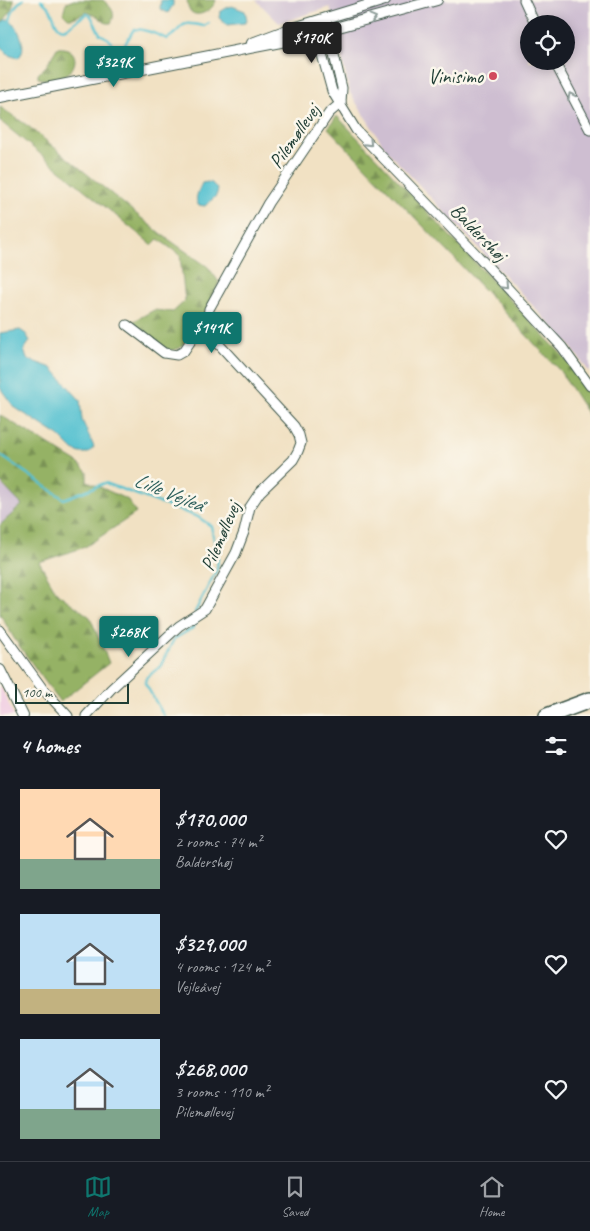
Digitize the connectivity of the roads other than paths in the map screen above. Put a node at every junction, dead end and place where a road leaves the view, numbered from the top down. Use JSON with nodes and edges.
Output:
{"nodes":[{"id":1,"x":385,"y":0,"type":"edge"},
{"id":2,"x":437,"y":0,"type":"edge"},
{"id":3,"x":524,"y":0,"type":"edge"},
{"id":4,"x":531,"y":15,"type":"edge"},
{"id":5,"x":321,"y":20,"type":"junction"},
{"id":6,"x":328,"y":30,"type":"junction"},
{"id":7,"x":316,"y":34,"type":"junction"},
{"id":8,"x":223,"y":54,"type":"junction"},
{"id":9,"x":559,"y":70,"type":"edge"},
{"id":10,"x":0,"y":97,"type":"edge"},
{"id":11,"x":341,"y":103,"type":"junction"},
{"id":12,"x":590,"y":130,"type":"edge"},
{"id":13,"x":206,"y":324,"type":"junction"},
{"id":14,"x":126,"y":325,"type":"dead end"},
{"id":15,"x":590,"y":386,"type":"edge"},
{"id":16,"x":0,"y":630,"type":"edge"},
{"id":17,"x":0,"y":670,"type":"edge"},
{"id":18,"x":590,"y":700,"type":"edge"},
{"id":19,"x":590,"y":711,"type":"edge"},
{"id":20,"x":23,"y":716,"type":"edge"},
{"id":21,"x":68,"y":716,"type":"edge"},
{"id":22,"x":86,"y":716,"type":"edge"},
{"id":23,"x":547,"y":716,"type":"edge"},
{"id":24,"x":560,"y":716,"type":"edge"}],
"edges":[{"from":1,"to":5,"type":"street"},
{"from":6,"to":2,"type":"street","one_way":true},
{"from":3,"to":4,"type":"street"},
{"from":5,"to":6,"type":"street","name":"Baldershøj"},
{"from":5,"to":7,"type":"street"},
{"from":5,"to":8,"type":"street"},
{"from":6,"to":7,"type":"street"},
{"from":6,"to":11,"type":"street","name":"Baldershøj"},
{"from":7,"to":8,"type":"street"},
{"from":7,"to":11,"type":"street","name":"Baldershøj"},
{"from":8,"to":10,"type":"street"},
{"from":12,"to":9,"type":"street","one_way":true},
{"from":11,"to":13,"type":"street","name":"Pilemøllevej"},
{"from":11,"to":15,"type":"street","name":"Baldershøj","one_way":true},
{"from":13,"to":14,"type":"street"},
{"from":13,"to":22,"type":"street","name":"Pilemøllevej"},
{"from":16,"to":21,"type":"street"},
{"from":17,"to":20,"type":"street"},
{"from":18,"to":23,"type":"highway"},
{"from":19,"to":24,"type":"highway"}]}
